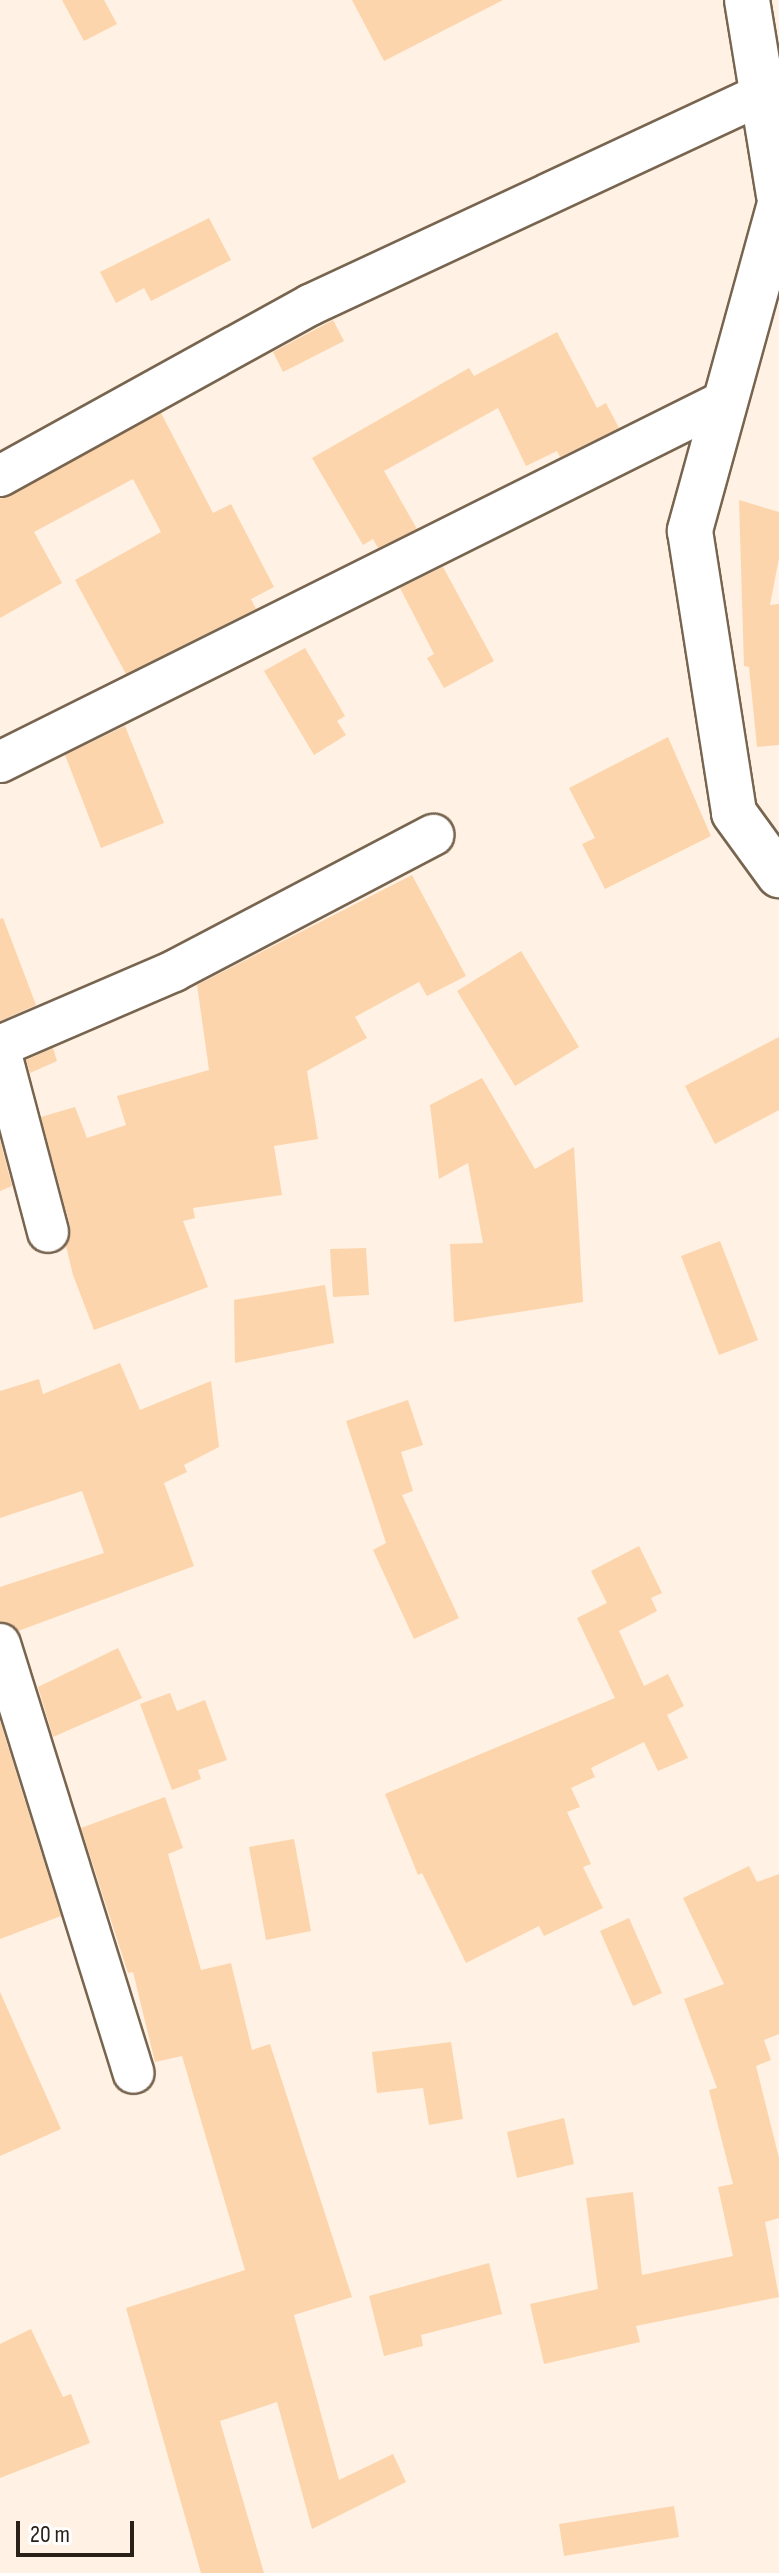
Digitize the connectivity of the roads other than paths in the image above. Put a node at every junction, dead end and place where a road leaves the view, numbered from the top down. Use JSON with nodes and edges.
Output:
{"nodes":[{"id":1,"x":747,"y":0,"type":"edge"},
{"id":2,"x":771,"y":99,"type":"edge"},
{"id":3,"x":779,"y":195,"type":"edge"},
{"id":4,"x":779,"y":207,"type":"edge"},
{"id":5,"x":726,"y":400,"type":"junction"},
{"id":6,"x":0,"y":476,"type":"edge"},
{"id":7,"x":0,"y":762,"type":"edge"},
{"id":8,"x":433,"y":835,"type":"dead end"},
{"id":9,"x":779,"y":875,"type":"edge"},
{"id":10,"x":0,"y":1048,"type":"edge"},
{"id":11,"x":48,"y":1232,"type":"dead end"},
{"id":12,"x":0,"y":1644,"type":"edge"},
{"id":13,"x":134,"y":2073,"type":"dead end"}],
"edges":[{"from":1,"to":2,"type":"street"},
{"from":2,"to":3,"type":"street"},
{"from":2,"to":6,"type":"street"},
{"from":4,"to":5,"type":"street"},
{"from":5,"to":7,"type":"street"},
{"from":5,"to":9,"type":"street"},
{"from":8,"to":10,"type":"street"},
{"from":10,"to":11,"type":"street"},
{"from":12,"to":13,"type":"street"}]}
